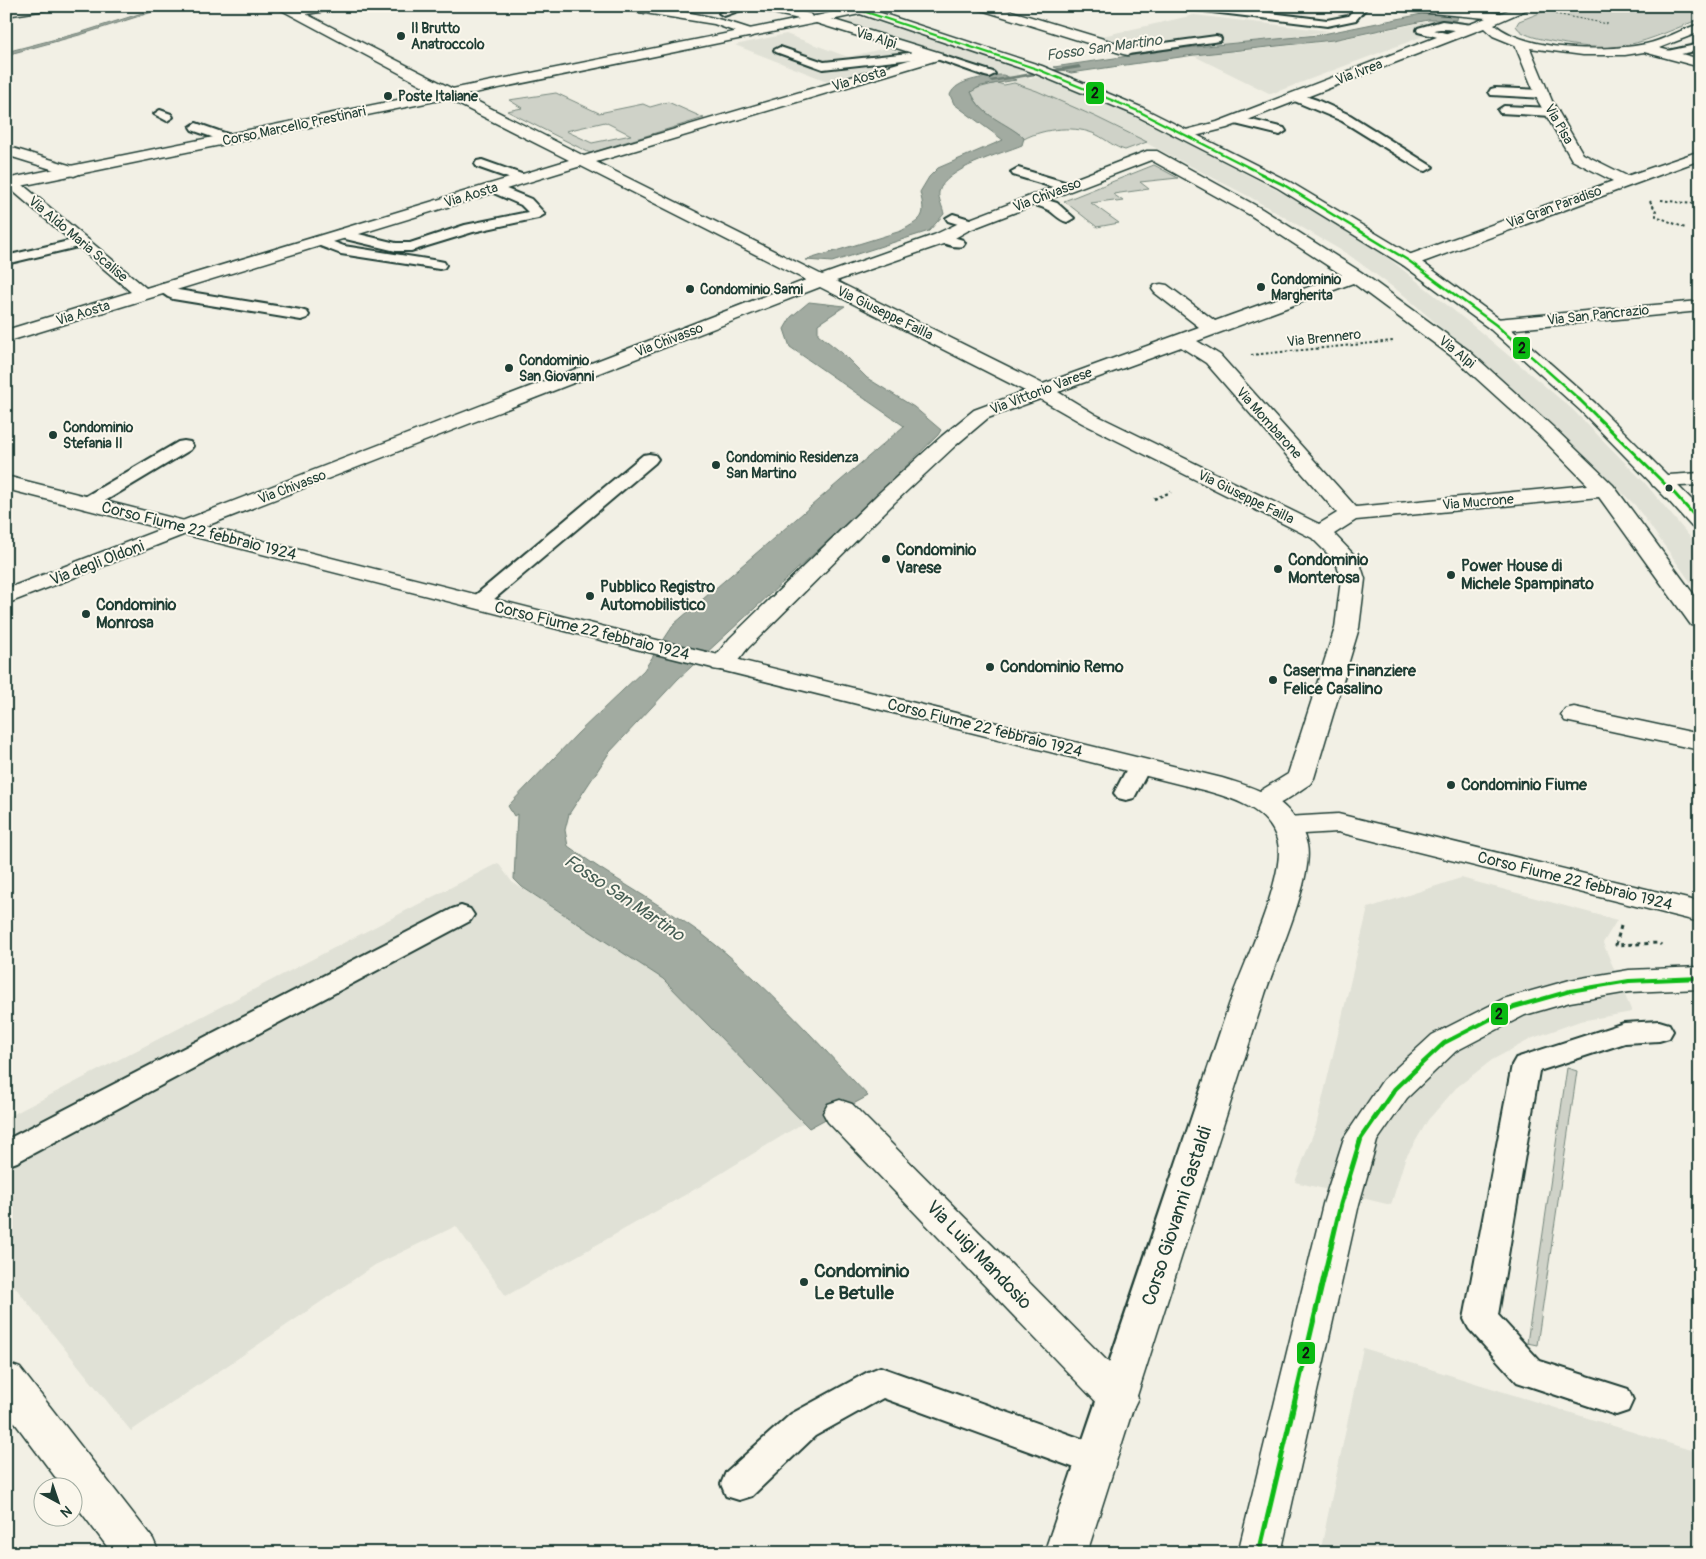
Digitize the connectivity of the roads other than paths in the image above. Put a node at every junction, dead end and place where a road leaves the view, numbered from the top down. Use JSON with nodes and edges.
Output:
{"nodes":[{"id":1,"x":46,"y":6,"type":"edge"},
{"id":2,"x":280,"y":6,"type":"edge"},
{"id":3,"x":334,"y":6,"type":"edge"},
{"id":4,"x":626,"y":6,"type":"edge"},
{"id":5,"x":747,"y":6,"type":"edge"},
{"id":6,"x":759,"y":6,"type":"edge"},
{"id":7,"x":828,"y":6,"type":"edge"},
{"id":8,"x":881,"y":6,"type":"edge"},
{"id":9,"x":982,"y":6,"type":"edge"},
{"id":10,"x":1187,"y":6,"type":"edge"},
{"id":11,"x":1363,"y":6,"type":"edge"},
{"id":12,"x":1373,"y":6,"type":"edge"},
{"id":13,"x":1396,"y":6,"type":"edge"},
{"id":14,"x":1529,"y":6,"type":"edge"},
{"id":15,"x":856,"y":11,"type":"junction"},
{"id":16,"x":6,"y":12,"type":"edge"},
{"id":17,"x":293,"y":13,"type":"junction"},
{"id":18,"x":724,"y":13,"type":"dead end"},
{"id":19,"x":1503,"y":16,"type":"junction"},
{"id":20,"x":817,"y":19,"type":"junction"},
{"id":21,"x":1486,"y":23,"type":"junction"},
{"id":22,"x":1347,"y":24,"type":"dead end"},
{"id":23,"x":1472,"y":28,"type":"junction"},
{"id":24,"x":1700,"y":28,"type":"edge"},
{"id":25,"x":750,"y":33,"type":"junction"},
{"id":26,"x":1449,"y":37,"type":"junction"},
{"id":27,"x":1216,"y":39,"type":"dead end"},
{"id":28,"x":1522,"y":42,"type":"junction"},
{"id":29,"x":1700,"y":47,"type":"edge"},
{"id":30,"x":1644,"y":48,"type":"junction"},
{"id":31,"x":780,"y":50,"type":"dead end"},
{"id":32,"x":1128,"y":51,"type":"joint"},
{"id":33,"x":1667,"y":54,"type":"junction"},
{"id":34,"x":932,"y":55,"type":"junction"},
{"id":35,"x":1700,"y":63,"type":"edge"},
{"id":36,"x":989,"y":74,"type":"dead end"},
{"id":37,"x":1495,"y":92,"type":"dead end"},
{"id":38,"x":449,"y":94,"type":"junction"},
{"id":39,"x":1543,"y":94,"type":"junction"},
{"id":40,"x":1296,"y":97,"type":"junction"},
{"id":41,"x":1504,"y":110,"type":"dead end"},
{"id":42,"x":1552,"y":112,"type":"junction"},
{"id":43,"x":1236,"y":120,"type":"junction"},
{"id":44,"x":196,"y":128,"type":"dead end"},
{"id":45,"x":1280,"y":131,"type":"dead end"},
{"id":46,"x":1187,"y":134,"type":"junction"},
{"id":47,"x":229,"y":139,"type":"junction"},
{"id":48,"x":6,"y":150,"type":"edge"},
{"id":49,"x":1152,"y":154,"type":"joint"},
{"id":50,"x":1700,"y":155,"type":"edge"},
{"id":51,"x":582,"y":161,"type":"junction"},
{"id":52,"x":482,"y":164,"type":"dead end"},
{"id":53,"x":1426,"y":167,"type":"dead end"},
{"id":54,"x":74,"y":171,"type":"junction"},
{"id":55,"x":1018,"y":172,"type":"dead end"},
{"id":56,"x":522,"y":179,"type":"junction"},
{"id":57,"x":9,"y":184,"type":"edge"},
{"id":58,"x":1617,"y":184,"type":"junction"},
{"id":59,"x":1066,"y":187,"type":"junction"},
{"id":60,"x":494,"y":188,"type":"junction"},
{"id":61,"x":1034,"y":200,"type":"junction"},
{"id":62,"x":1067,"y":218,"type":"dead end"},
{"id":63,"x":342,"y":234,"type":"junction"},
{"id":64,"x":320,"y":241,"type":"junction"},
{"id":65,"x":81,"y":242,"type":"junction"},
{"id":66,"x":6,"y":260,"type":"edge"},
{"id":67,"x":1409,"y":260,"type":"junction"},
{"id":68,"x":439,"y":265,"type":"dead end"},
{"id":69,"x":1355,"y":276,"type":"junction"},
{"id":70,"x":820,"y":281,"type":"junction"},
{"id":71,"x":163,"y":288,"type":"junction"},
{"id":72,"x":1161,"y":288,"type":"dead end"},
{"id":73,"x":143,"y":294,"type":"junction"},
{"id":74,"x":1700,"y":306,"type":"edge"},
{"id":75,"x":301,"y":315,"type":"dead end"},
{"id":76,"x":1496,"y":325,"type":"junction"},
{"id":77,"x":1212,"y":328,"type":"junction"},
{"id":78,"x":6,"y":336,"type":"edge"},
{"id":79,"x":1182,"y":339,"type":"junction"},
{"id":80,"x":1041,"y":391,"type":"junction"},
{"id":81,"x":184,"y":446,"type":"dead end"},
{"id":82,"x":649,"y":459,"type":"dead end"},
{"id":83,"x":1700,"y":479,"type":"edge"},
{"id":84,"x":1661,"y":481,"type":"junction"},
{"id":85,"x":6,"y":482,"type":"edge"},
{"id":86,"x":1605,"y":490,"type":"junction"},
{"id":87,"x":88,"y":503,"type":"junction"},
{"id":88,"x":1350,"y":514,"type":"junction"},
{"id":89,"x":1700,"y":522,"type":"edge"},
{"id":90,"x":187,"y":528,"type":"junction"},
{"id":91,"x":1320,"y":533,"type":"junction"},
{"id":92,"x":6,"y":597,"type":"edge"},
{"id":93,"x":479,"y":602,"type":"junction"},
{"id":94,"x":1700,"y":620,"type":"edge"},
{"id":95,"x":710,"y":661,"type":"junction"},
{"id":96,"x":1574,"y":715,"type":"dead end"},
{"id":97,"x":1700,"y":742,"type":"edge"},
{"id":98,"x":1140,"y":766,"type":"junction"},
{"id":99,"x":1126,"y":793,"type":"dead end"},
{"id":100,"x":1262,"y":802,"type":"junction"},
{"id":101,"x":1286,"y":826,"type":"junction"},
{"id":102,"x":1700,"y":912,"type":"edge"},
{"id":103,"x":461,"y":915,"type":"dead end"},
{"id":104,"x":1700,"y":978,"type":"edge"},
{"id":105,"x":1659,"y":1031,"type":"dead end"},
{"id":106,"x":840,"y":1113,"type":"dead end"},
{"id":107,"x":6,"y":1154,"type":"edge"},
{"id":108,"x":6,"y":1380,"type":"edge"},
{"id":109,"x":1118,"y":1398,"type":"junction"},
{"id":110,"x":1616,"y":1400,"type":"dead end"},
{"id":111,"x":1097,"y":1460,"type":"junction"},
{"id":112,"x":739,"y":1484,"type":"dead end"},
{"id":113,"x":138,"y":1553,"type":"edge"},
{"id":114,"x":1065,"y":1553,"type":"edge"},
{"id":115,"x":1259,"y":1553,"type":"edge"}],
"edges":[{"from":1,"to":16,"type":"street"},
{"from":2,"to":17,"type":"street","name":"Via Giuseppe Failla"},
{"from":3,"to":17,"type":"street"},
{"from":4,"to":25,"type":"street"},
{"from":5,"to":18,"type":"lane"},
{"from":6,"to":20,"type":"street","name":"Via Alpi"},
{"from":7,"to":15,"type":"street"},
{"from":8,"to":15,"type":"street","name":"Corso Marcello Prestinari"},
{"from":9,"to":32,"type":"street"},
{"from":10,"to":11,"type":"lane"},
{"from":12,"to":22,"type":"lane"},
{"from":13,"to":19,"type":"street"},
{"from":14,"to":19,"type":"street","name":"Via Ivrea"},
{"from":15,"to":20,"type":"street","name":"Corso Marcello Prestinari"},
{"from":15,"to":46,"type":"street"},
{"from":17,"to":38,"type":"street","name":"Via Giuseppe Failla"},
{"from":19,"to":21,"type":"street","name":"Via Ivrea"},
{"from":20,"to":25,"type":"street","name":"Corso Marcello Prestinari"},
{"from":20,"to":34,"type":"street","name":"Via Alpi"},
{"from":21,"to":23,"type":"street","name":"Via Ivrea"},
{"from":21,"to":28,"type":"street"},
{"from":23,"to":26,"type":"street","name":"Via Ivrea"},
{"from":23,"to":26,"type":"lane"},
{"from":24,"to":30,"type":"street"},
{"from":25,"to":38,"type":"street","name":"Corso Marcello Prestinari"},
{"from":26,"to":40,"type":"street","name":"Via Ivrea"},
{"from":27,"to":32,"type":"lane"},
{"from":28,"to":30,"type":"street"},
{"from":28,"to":39,"type":"street","name":"Via Pisa"},
{"from":29,"to":33,"type":"lane"},
{"from":30,"to":33,"type":"street"},
{"from":31,"to":34,"type":"lane"},
{"from":33,"to":35,"type":"street"},
{"from":34,"to":36,"type":"lane"},
{"from":34,"to":51,"type":"street","name":"Via Aosta"},
{"from":37,"to":39,"type":"lane"},
{"from":38,"to":47,"type":"street","name":"Corso Marcello Prestinari"},
{"from":38,"to":51,"type":"street","name":"Via Giuseppe Failla"},
{"from":39,"to":42,"type":"street","name":"Via Pisa"},
{"from":40,"to":43,"type":"street","name":"Via Ivrea"},
{"from":40,"to":53,"type":"lane"},
{"from":41,"to":42,"type":"lane"},
{"from":42,"to":58,"type":"street","name":"Via Pisa"},
{"from":43,"to":45,"type":"lane"},
{"from":43,"to":46,"type":"street","name":"Via Ivrea"},
{"from":44,"to":47,"type":"lane"},
{"from":46,"to":67,"type":"street"},
{"from":47,"to":54,"type":"street","name":"Corso Marcello Prestinari"},
{"from":48,"to":54,"type":"street","name":"Corso Marcello Prestinari"},
{"from":49,"to":59,"type":"street","name":"Via Chivasso"},
{"from":49,"to":69,"type":"street","name":"Via Alpi"},
{"from":50,"to":58,"type":"street","name":"Via Gran Paradiso"},
{"from":51,"to":56,"type":"street","name":"Via Aosta"},
{"from":51,"to":70,"type":"street","name":"Via Giuseppe Failla"},
{"from":52,"to":56,"type":"lane"},
{"from":54,"to":57,"type":"street","name":"Corso Marcello Prestinari"},
{"from":55,"to":59,"type":"lane"},
{"from":56,"to":60,"type":"street","name":"Via Aosta"},
{"from":57,"to":65,"type":"street","name":"Via Aldo Maria Scalise"},
{"from":58,"to":67,"type":"street","name":"Via Gran Paradiso"},
{"from":59,"to":61,"type":"street","name":"Via Chivasso"},
{"from":60,"to":63,"type":"street","name":"Via Aosta"},
{"from":60,"to":63,"type":"lane"},
{"from":61,"to":62,"type":"lane"},
{"from":61,"to":70,"type":"street","name":"Via Chivasso"},
{"from":63,"to":64,"type":"street","name":"Via Aosta"},
{"from":64,"to":68,"type":"lane"},
{"from":64,"to":71,"type":"street","name":"Via Aosta"},
{"from":65,"to":66,"type":"lane"},
{"from":65,"to":73,"type":"street","name":"Via Aldo Maria Scalise"},
{"from":67,"to":76,"type":"street"},
{"from":69,"to":77,"type":"street","name":"Via Vittorio Varese"},
{"from":69,"to":86,"type":"street","name":"Via Alpi"},
{"from":70,"to":80,"type":"street","name":"Via Giuseppe Failla"},
{"from":70,"to":90,"type":"street","name":"Via Chivasso"},
{"from":71,"to":73,"type":"street","name":"Via Aosta"},
{"from":71,"to":75,"type":"lane"},
{"from":72,"to":77,"type":"street"},
{"from":73,"to":78,"type":"street","name":"Via Aosta"},
{"from":74,"to":76,"type":"street","name":"Via San Pancrazio"},
{"from":76,"to":84,"type":"street"},
{"from":77,"to":79,"type":"street","name":"Via Vittorio Varese"},
{"from":79,"to":80,"type":"street","name":"Via Vittorio Varese"},
{"from":79,"to":88,"type":"street","name":"Via Mombarone"},
{"from":80,"to":91,"type":"street","name":"Via Giuseppe Failla"},
{"from":80,"to":95,"type":"street","name":"Via Vittorio Varese"},
{"from":81,"to":87,"type":"lane"},
{"from":82,"to":93,"type":"lane"},
{"from":83,"to":84,"type":"street"},
{"from":84,"to":89,"type":"street"},
{"from":85,"to":87,"type":"street","name":"Corso Fiume 22 febbraio 1924"},
{"from":86,"to":88,"type":"street","name":"Via Mucrone"},
{"from":86,"to":94,"type":"street","name":"Via Alpi"},
{"from":87,"to":90,"type":"street","name":"Corso Fiume 22 febbraio 1924"},
{"from":88,"to":91,"type":"street"},
{"from":90,"to":92,"type":"street","name":"Via degli Oldoni"},
{"from":90,"to":93,"type":"street","name":"Corso Fiume 22 febbraio 1924"},
{"from":91,"to":100,"type":"street"},
{"from":93,"to":95,"type":"street","name":"Corso Fiume 22 febbraio 1924"},
{"from":95,"to":98,"type":"street","name":"Corso Fiume 22 febbraio 1924"},
{"from":96,"to":97,"type":"street"},
{"from":98,"to":99,"type":"lane"},
{"from":98,"to":100,"type":"street","name":"Corso Fiume 22 febbraio 1924"},
{"from":100,"to":101,"type":"street"},
{"from":101,"to":102,"type":"street","name":"Corso Fiume 22 febbraio 1924"},
{"from":101,"to":109,"type":"street","name":"Corso Giovanni Gastaldi"},
{"from":103,"to":107,"type":"lane"},
{"from":104,"to":115,"type":"street"},
{"from":105,"to":110,"type":"lane"},
{"from":106,"to":109,"type":"street","name":"Via Luigi Mandosio"},
{"from":108,"to":113,"type":"street"},
{"from":109,"to":111,"type":"street","name":"Corso Giovanni Gastaldi"},
{"from":111,"to":112,"type":"lane"},
{"from":111,"to":114,"type":"street","name":"Corso Giovanni Gastaldi"}]}
